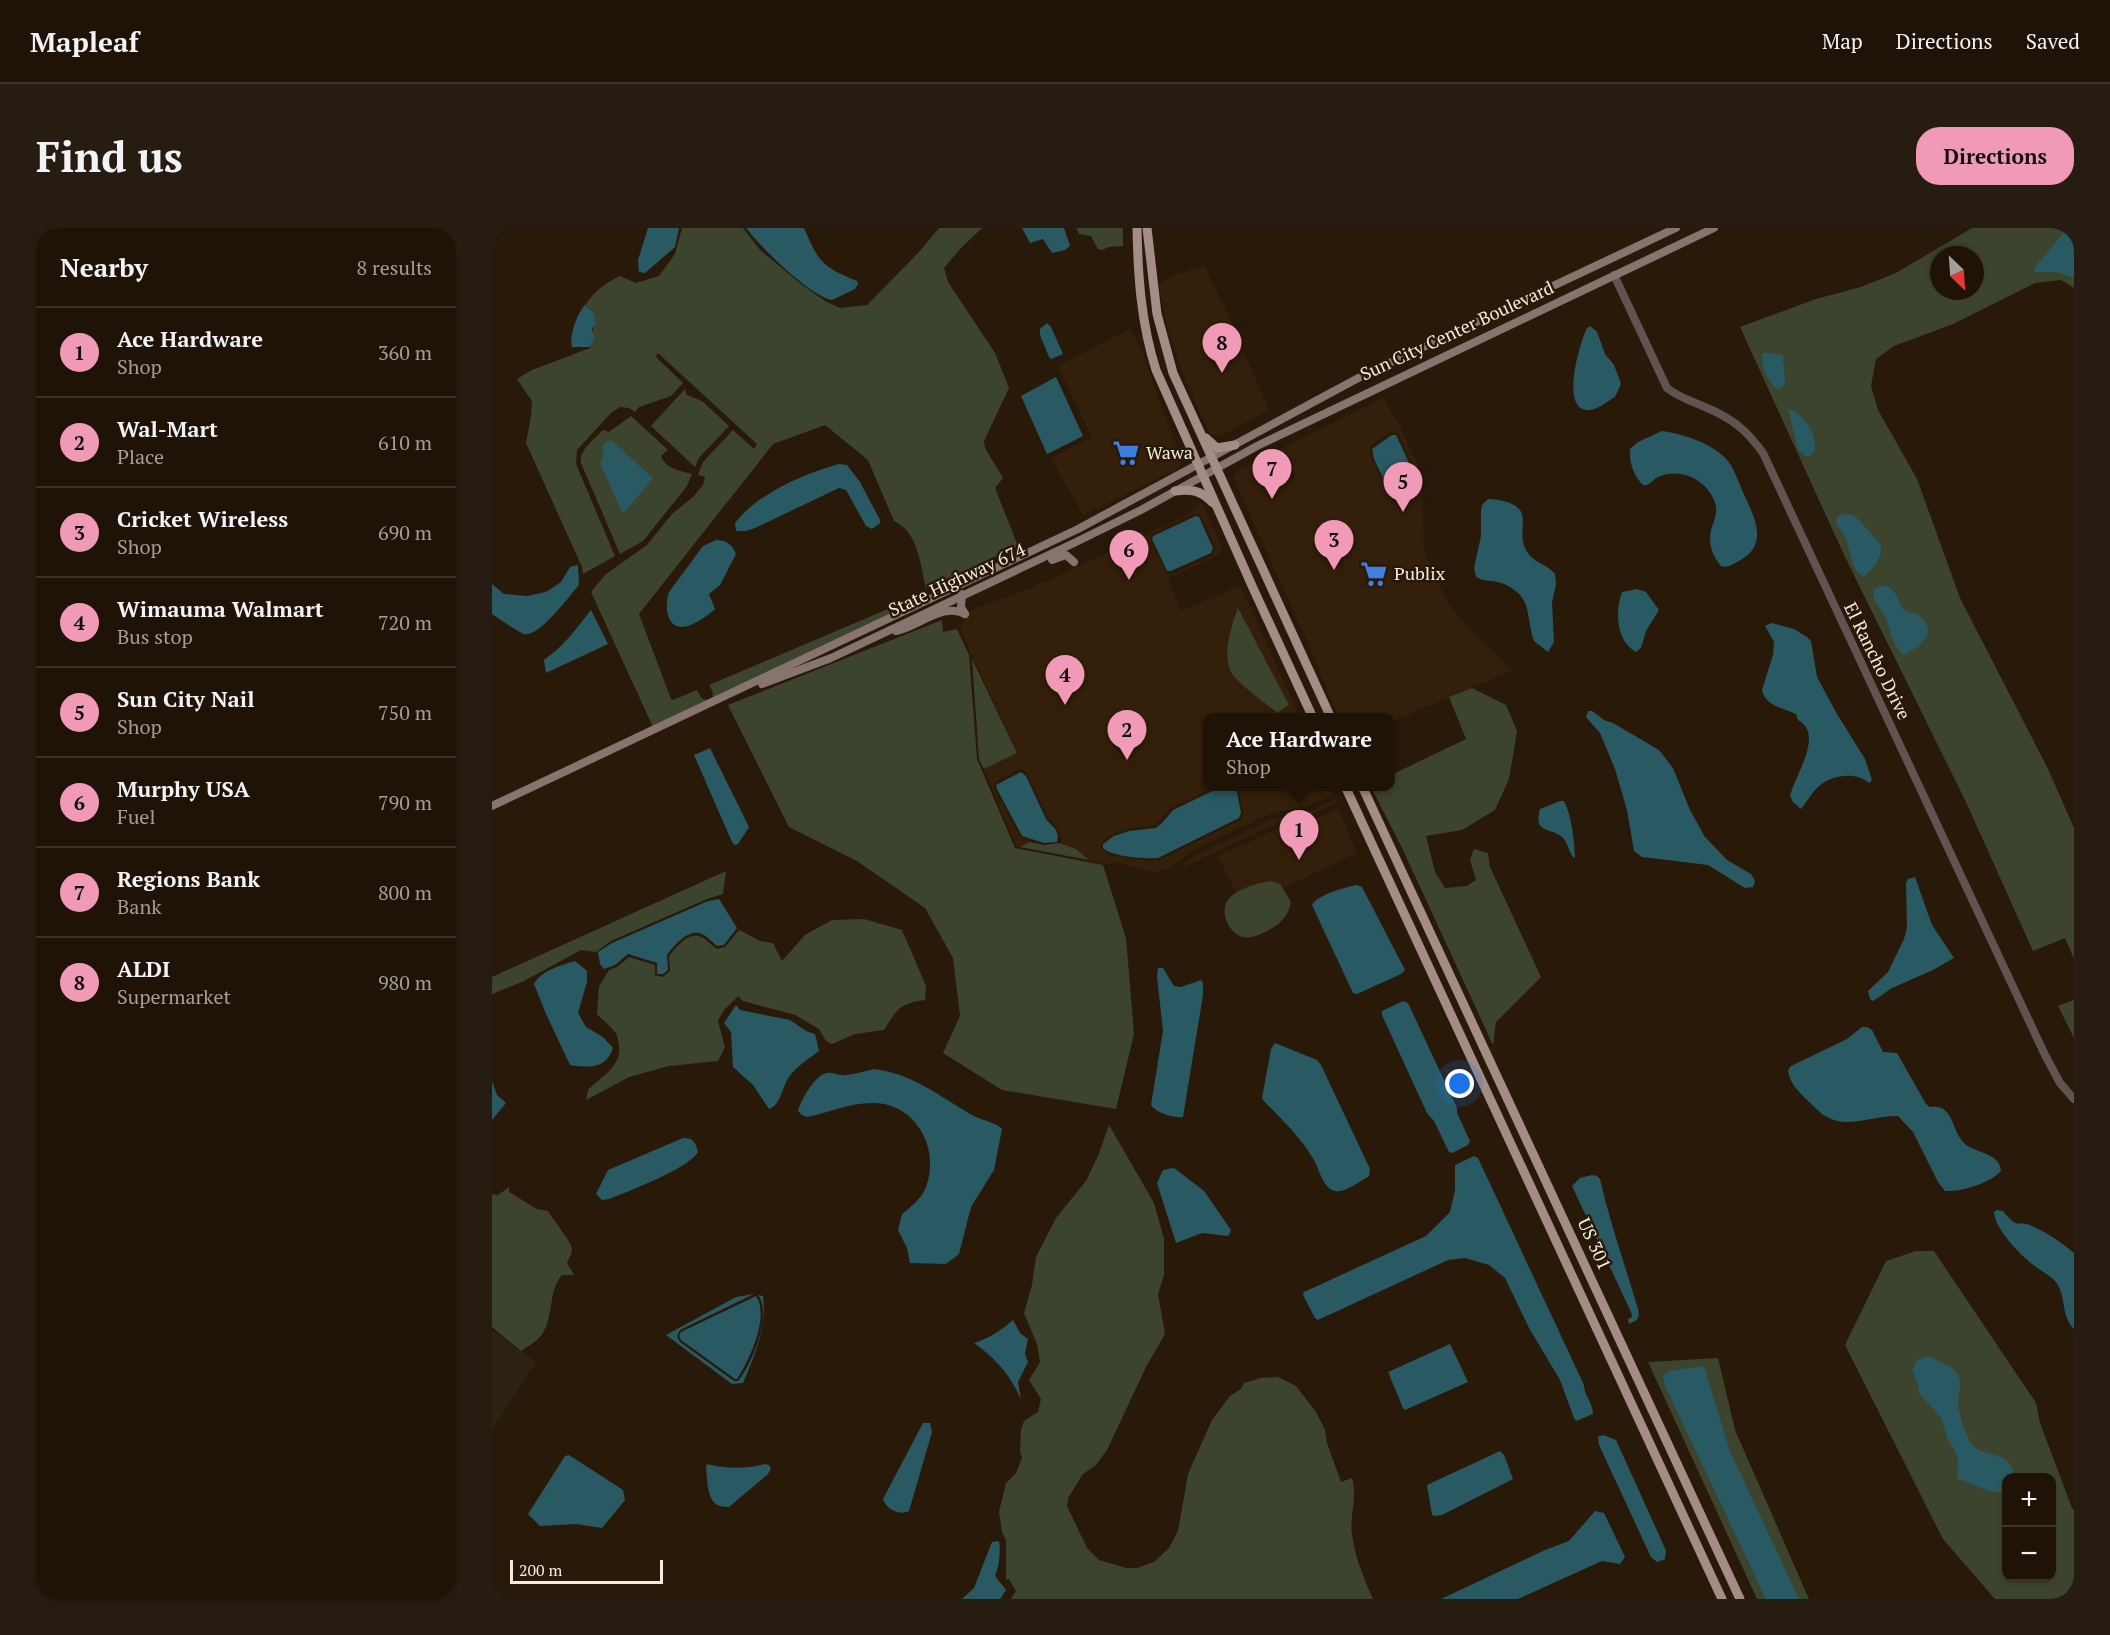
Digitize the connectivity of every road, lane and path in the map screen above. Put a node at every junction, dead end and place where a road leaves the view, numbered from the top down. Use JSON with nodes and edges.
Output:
{"nodes":[{"id":1,"x":1137,"y":228,"type":"edge"},
{"id":2,"x":1147,"y":228,"type":"edge"},
{"id":3,"x":1676,"y":228,"type":"edge"},
{"id":4,"x":1714,"y":228,"type":"edge"},
{"id":5,"x":1614,"y":275,"type":"junction"},
{"id":6,"x":1457,"y":331,"type":"junction"},
{"id":7,"x":1385,"y":384,"type":"junction"},
{"id":8,"x":1200,"y":431,"type":"junction"},
{"id":9,"x":1235,"y":445,"type":"junction"},
{"id":10,"x":1212,"y":458,"type":"junction"},
{"id":11,"x":1199,"y":466,"type":"junction"},
{"id":12,"x":1217,"y":468,"type":"junction"},
{"id":13,"x":1203,"y":476,"type":"junction"},
{"id":14,"x":1175,"y":491,"type":"junction"},
{"id":15,"x":1216,"y":507,"type":"junction"},
{"id":16,"x":1076,"y":542,"type":"junction"},
{"id":17,"x":1041,"y":547,"type":"junction"},
{"id":18,"x":1003,"y":577,"type":"junction"},
{"id":19,"x":971,"y":592,"type":"junction"},
{"id":20,"x":961,"y":596,"type":"junction"},
{"id":21,"x":965,"y":614,"type":"junction"},
{"id":22,"x":882,"y":634,"type":"junction"},
{"id":23,"x":704,"y":706,"type":"junction"},
{"id":24,"x":1311,"y":713,"type":"edge"},
{"id":25,"x":1329,"y":713,"type":"edge"},
{"id":26,"x":1347,"y":791,"type":"edge"},
{"id":27,"x":1364,"y":791,"type":"edge"},
{"id":28,"x":492,"y":806,"type":"edge"},
{"id":29,"x":2074,"y":1099,"type":"edge"},
{"id":30,"x":1675,"y":1458,"type":"junction"},
{"id":31,"x":1660,"y":1464,"type":"junction"},
{"id":32,"x":1722,"y":1599,"type":"edge"},
{"id":33,"x":1740,"y":1599,"type":"edge"}],
"edges":[{"from":1,"to":11,"type":"main road"},
{"from":2,"to":8,"type":"main road"},
{"from":3,"to":6,"type":"main road","name":"Sun City Center Boulevard"},
{"from":4,"to":5,"type":"main road","name":"Sun City Center Boulevard"},
{"from":5,"to":7,"type":"main road","name":"Sun City Center Boulevard"},
{"from":5,"to":29,"type":"street","name":"El Rancho Drive"},
{"from":6,"to":7,"type":"main road"},
{"from":6,"to":9,"type":"main road","name":"Sun City Center Boulevard"},
{"from":7,"to":12,"type":"main road","name":"Sun City Center Boulevard"},
{"from":8,"to":9,"type":"main road"},
{"from":8,"to":10,"type":"main road"},
{"from":9,"to":10,"type":"main road","name":"Sun City Center Boulevard"},
{"from":10,"to":11,"type":"main road","name":"Sun City Center Boulevard"},
{"from":10,"to":12,"type":"main road"},
{"from":11,"to":13,"type":"main road"},
{"from":11,"to":17,"type":"main road","name":"State Highway 674"},
{"from":12,"to":13,"type":"main road","name":"State Highway 674"},
{"from":12,"to":25,"type":"main road"},
{"from":13,"to":14,"type":"main road","name":"State Highway 674"},
{"from":13,"to":15,"type":"main road"},
{"from":14,"to":15,"type":"main road"},
{"from":14,"to":16,"type":"main road","name":"State Highway 674"},
{"from":15,"to":24,"type":"main road"},
{"from":16,"to":18,"type":"main road","name":"State Highway 674"},
{"from":16,"to":18,"type":"main road"},
{"from":17,"to":20,"type":"main road"},
{"from":17,"to":23,"type":"main road","name":"State Highway 674"},
{"from":18,"to":19,"type":"main road","name":"State Highway 674"},
{"from":19,"to":20,"type":"main road","name":"State Highway 674"},
{"from":19,"to":21,"type":"main road"},
{"from":20,"to":21,"type":"main road"},
{"from":20,"to":22,"type":"main road","name":"State Highway 674"},
{"from":21,"to":22,"type":"main road"},
{"from":22,"to":23,"type":"main road","name":"State Highway 674"},
{"from":23,"to":28,"type":"main road","name":"State Highway 674"},
{"from":26,"to":31,"type":"main road","number":"US 301"},
{"from":27,"to":30,"type":"main road","name":"US 301","number":"US 301"},
{"from":30,"to":31,"type":"main road"},
{"from":30,"to":33,"type":"main road","name":"US 301","number":"US 301"},
{"from":31,"to":32,"type":"main road","number":"US 301"}]}
